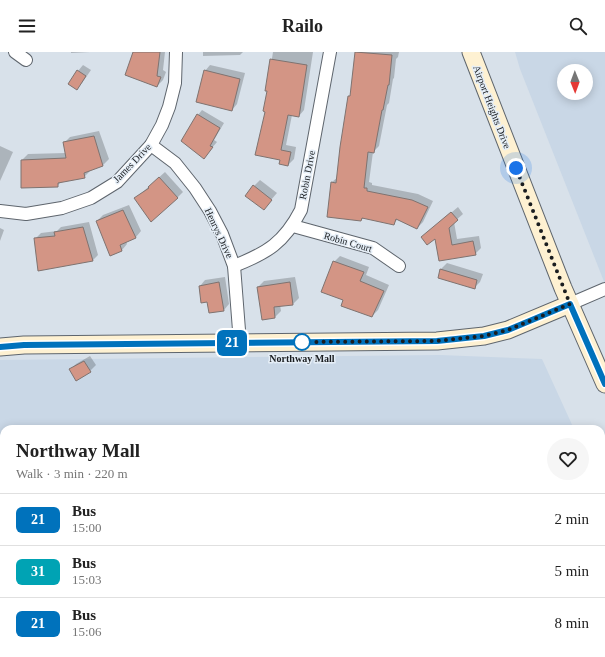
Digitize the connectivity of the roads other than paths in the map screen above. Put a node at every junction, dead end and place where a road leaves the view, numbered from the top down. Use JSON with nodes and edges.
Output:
{"nodes":[{"id":1,"x":15,"y":52,"type":"edge"},
{"id":2,"x":176,"y":52,"type":"edge"},
{"id":3,"x":330,"y":52,"type":"edge"},
{"id":4,"x":471,"y":52,"type":"edge"},
{"id":5,"x":26,"y":60,"type":"dead end"},
{"id":6,"x":151,"y":145,"type":"junction"},
{"id":7,"x":0,"y":211,"type":"edge"},
{"id":8,"x":293,"y":226,"type":"junction"},
{"id":9,"x":234,"y":266,"type":"junction"},
{"id":10,"x":399,"y":266,"type":"dead end"},
{"id":11,"x":605,"y":289,"type":"edge"},
{"id":12,"x":570,"y":304,"type":"junction"},
{"id":13,"x":240,"y":343,"type":"junction"},
{"id":14,"x":0,"y":347,"type":"edge"},
{"id":15,"x":605,"y":384,"type":"edge"}],
"edges":[{"from":1,"to":5,"type":"street"},
{"from":2,"to":6,"type":"street","name":"James Drive"},
{"from":3,"to":8,"type":"street","name":"Robin Drive"},
{"from":4,"to":12,"type":"street","name":"Airport Heights Drive"},
{"from":6,"to":7,"type":"street","name":"James Drive"},
{"from":6,"to":9,"type":"street","name":"Henrys Drive"},
{"from":8,"to":9,"type":"street","name":"Robin Drive"},
{"from":8,"to":10,"type":"street","name":"Robin Court"},
{"from":9,"to":13,"type":"street","name":"Henrys Drive"},
{"from":11,"to":12,"type":"street"},
{"from":12,"to":13,"type":"street"},
{"from":12,"to":15,"type":"street","name":"Airport Heights Drive"},
{"from":13,"to":14,"type":"street"}]}
